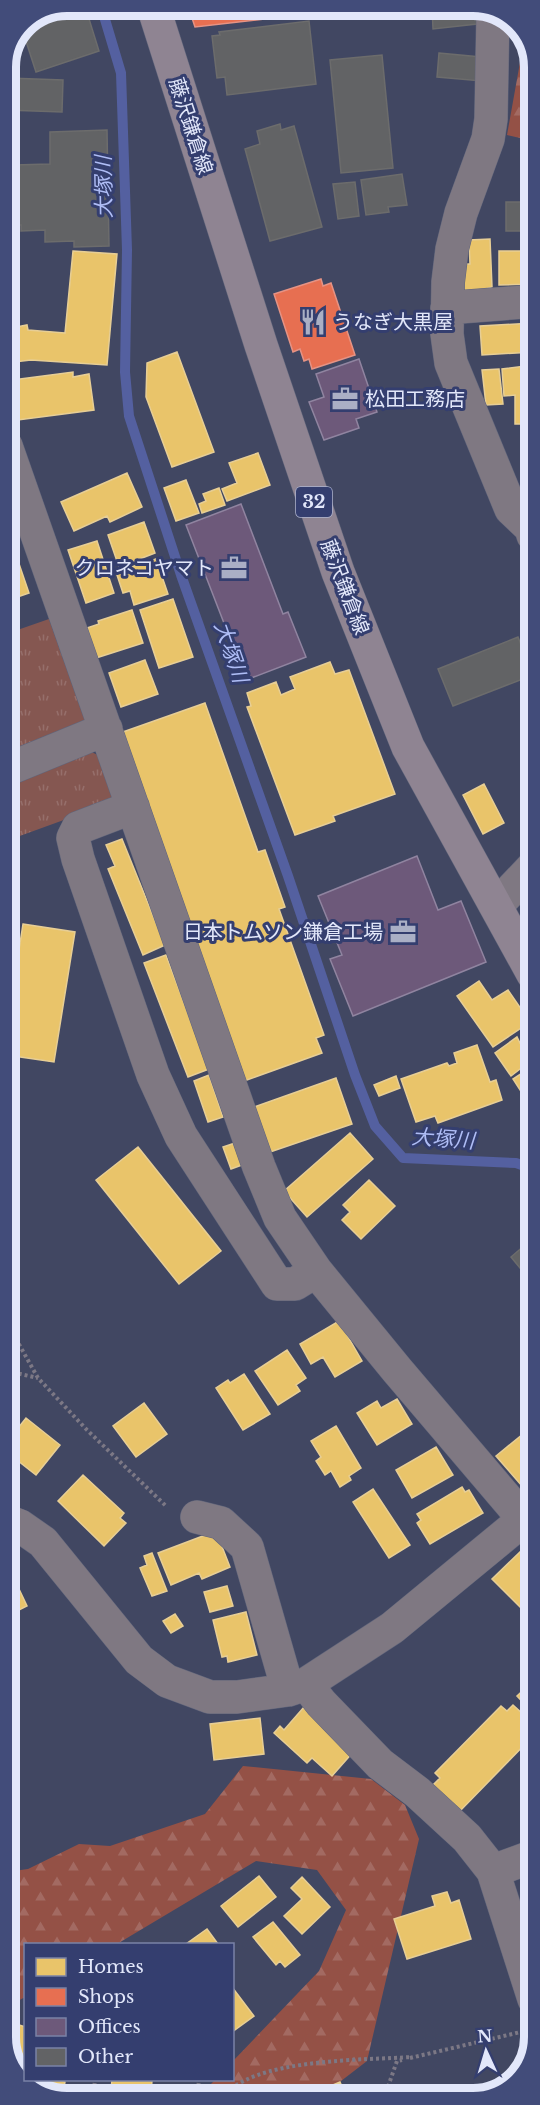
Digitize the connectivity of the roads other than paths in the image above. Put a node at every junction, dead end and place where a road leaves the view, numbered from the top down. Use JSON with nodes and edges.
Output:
{"nodes":[{"id":1,"x":156,"y":16,"type":"edge"},
{"id":2,"x":493,"y":20,"type":"edge"},
{"id":3,"x":524,"y":302,"type":"dead end"},
{"id":4,"x":447,"y":308,"type":"junction"},
{"id":5,"x":16,"y":474,"type":"edge"},
{"id":6,"x":524,"y":522,"type":"edge"},
{"id":7,"x":106,"y":729,"type":"junction"},
{"id":8,"x":16,"y":766,"type":"edge"},
{"id":9,"x":133,"y":807,"type":"junction"},
{"id":10,"x":524,"y":876,"type":"edge"},
{"id":11,"x":496,"y":906,"type":"junction"},
{"id":12,"x":524,"y":957,"type":"edge"},
{"id":13,"x":316,"y":1271,"type":"junction"},
{"id":14,"x":524,"y":1514,"type":"edge"},
{"id":15,"x":197,"y":1517,"type":"road end"},
{"id":16,"x":16,"y":1524,"type":"edge"},
{"id":17,"x":524,"y":1526,"type":"edge"},
{"id":18,"x":297,"y":1687,"type":"junction"},
{"id":19,"x":524,"y":1860,"type":"edge"},
{"id":20,"x":493,"y":1871,"type":"junction"},
{"id":21,"x":524,"y":1968,"type":"edge"}],
"edges":[{"from":1,"to":11,"type":"main road","name":"藤沢鎌倉線","number":"32"},
{"from":2,"to":4,"type":"street"},
{"from":3,"to":4,"type":"street"},
{"from":4,"to":6,"type":"street"},
{"from":5,"to":7,"type":"street"},
{"from":7,"to":8,"type":"street"},
{"from":7,"to":9,"type":"street"},
{"from":9,"to":13,"type":"street"},
{"from":9,"to":13,"type":"street"},
{"from":10,"to":11,"type":"street"},
{"from":11,"to":12,"type":"main road","name":"藤沢鎌倉線","number":"32"},
{"from":13,"to":14,"type":"street"},
{"from":15,"to":18,"type":"street"},
{"from":16,"to":18,"type":"street"},
{"from":17,"to":18,"type":"street"},
{"from":18,"to":20,"type":"street"},
{"from":19,"to":20,"type":"street"},
{"from":20,"to":21,"type":"street"}]}
